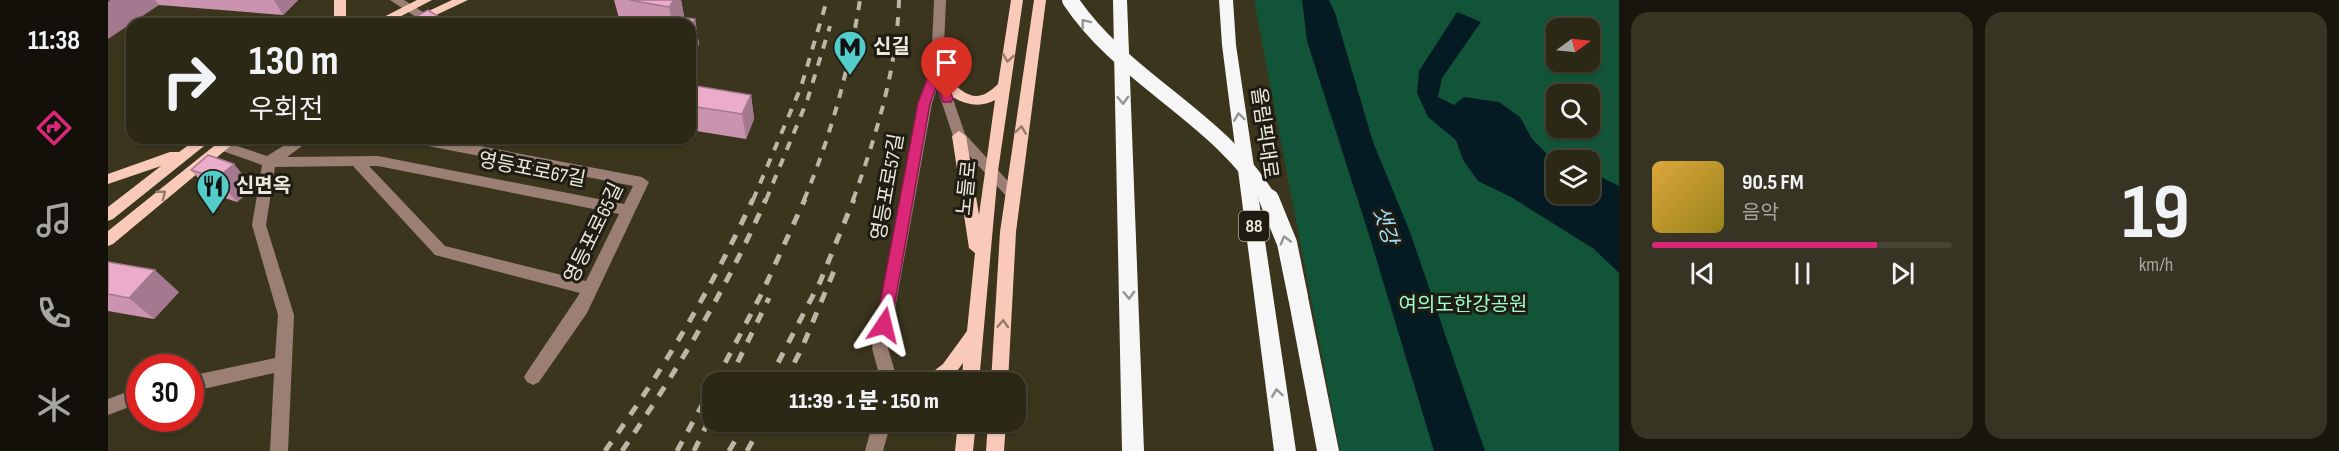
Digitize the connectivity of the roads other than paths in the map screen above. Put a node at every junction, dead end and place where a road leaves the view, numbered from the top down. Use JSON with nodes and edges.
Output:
{"nodes":[{"id":1,"x":340,"y":0,"type":"edge"},
{"id":2,"x":396,"y":0,"type":"edge"},
{"id":3,"x":426,"y":0,"type":"edge"},
{"id":4,"x":462,"y":0,"type":"edge"},
{"id":5,"x":940,"y":0,"type":"edge"},
{"id":6,"x":1017,"y":0,"type":"edge"},
{"id":7,"x":1040,"y":0,"type":"edge"},
{"id":8,"x":1070,"y":0,"type":"edge"},
{"id":9,"x":1120,"y":0,"type":"edge"},
{"id":10,"x":1226,"y":0,"type":"edge"},
{"id":11,"x":410,"y":6,"type":"junction"},
{"id":12,"x":423,"y":16,"type":"junction"},
{"id":13,"x":340,"y":18,"type":"edge"},
{"id":14,"x":387,"y":18,"type":"edge"},
{"id":15,"x":419,"y":18,"type":"edge"},
{"id":16,"x":939,"y":75,"type":"junction"},
{"id":17,"x":1005,"y":84,"type":"junction"},
{"id":18,"x":959,"y":136,"type":"junction"},
{"id":19,"x":198,"y":144,"type":"edge"},
{"id":20,"x":199,"y":144,"type":"edge"},
{"id":21,"x":225,"y":144,"type":"edge"},
{"id":22,"x":232,"y":144,"type":"edge"},
{"id":23,"x":297,"y":144,"type":"edge"},
{"id":24,"x":444,"y":144,"type":"edge"},
{"id":25,"x":356,"y":161,"type":"junction"},
{"id":26,"x":269,"y":162,"type":"junction"},
{"id":27,"x":991,"y":171,"type":"junction"},
{"id":28,"x":108,"y":179,"type":"edge"},
{"id":29,"x":1012,"y":193,"type":"junction"},
{"id":30,"x":630,"y":211,"type":"junction"},
{"id":31,"x":108,"y":215,"type":"edge"},
{"id":32,"x":111,"y":233,"type":"edge"},
{"id":33,"x":981,"y":278,"type":"junction"},
{"id":34,"x":591,"y":289,"type":"junction"},
{"id":35,"x":975,"y":333,"type":"junction"},
{"id":36,"x":283,"y":364,"type":"junction"},
{"id":37,"x":886,"y":372,"type":"edge"},
{"id":38,"x":945,"y":372,"type":"edge"},
{"id":39,"x":971,"y":372,"type":"edge"},
{"id":40,"x":1000,"y":372,"type":"edge"},
{"id":41,"x":533,"y":377,"type":"dead end"},
{"id":42,"x":204,"y":381,"type":"edge"},
{"id":43,"x":126,"y":400,"type":"edge"},
{"id":44,"x":108,"y":407,"type":"edge"},
{"id":45,"x":879,"y":432,"type":"edge"},
{"id":46,"x":996,"y":432,"type":"edge"},
{"id":47,"x":275,"y":450,"type":"edge"},
{"id":48,"x":874,"y":451,"type":"edge"},
{"id":49,"x":995,"y":451,"type":"edge"},
{"id":50,"x":1133,"y":451,"type":"edge"},
{"id":51,"x":1285,"y":451,"type":"edge"},
{"id":52,"x":1328,"y":451,"type":"edge"}],
"edges":[{"from":1,"to":13,"type":"main road"},
{"from":2,"to":11,"type":"street"},
{"from":3,"to":11,"type":"main road"},
{"from":4,"to":12,"type":"main road"},
{"from":5,"to":16,"type":"street","name":"영등포로57길"},
{"from":6,"to":17,"type":"main road","name":"노들로","one_way":true},
{"from":29,"to":7,"type":"main road","one_way":true},
{"from":52,"to":8,"type":"highway","one_way":true,"bridge":true},
{"from":9,"to":50,"type":"highway","one_way":true},
{"from":51,"to":10,"type":"highway","name":"올림픽대로","number":"88","one_way":true},
{"from":11,"to":12,"type":"street"},
{"from":11,"to":14,"type":"main road"},
{"from":12,"to":15,"type":"main road"},
{"from":16,"to":17,"type":"main road"},
{"from":16,"to":18,"type":"street"},
{"from":16,"to":37,"type":"street","name":"영등포로57길"},
{"from":17,"to":27,"type":"main road","name":"노들로"},
{"from":18,"to":27,"type":"street"},
{"from":18,"to":33,"type":"main road"},
{"from":19,"to":28,"type":"main road"},
{"from":20,"to":31,"type":"main road"},
{"from":32,"to":21,"type":"main road","one_way":true},
{"from":22,"to":26,"type":"street","name":"영등포로67길"},
{"from":23,"to":26,"type":"street"},
{"from":24,"to":30,"type":"street","name":"영등포로65길"},
{"from":25,"to":26,"type":"street","name":"영등포로67길"},
{"from":25,"to":30,"type":"street","name":"영등포로67길"},
{"from":25,"to":34,"type":"street"},
{"from":26,"to":36,"type":"street"},
{"from":27,"to":29,"type":"street"},
{"from":27,"to":33,"type":"main road","name":"노들로"},
{"from":40,"to":29,"type":"main road","one_way":true},
{"from":30,"to":34,"type":"street","name":"영등포로65길"},
{"from":33,"to":35,"type":"main road","name":"노들로"},
{"from":34,"to":41,"type":"street","name":"영등포로65길"},
{"from":35,"to":38,"type":"main road"},
{"from":35,"to":39,"type":"main road","name":"노들로"},
{"from":36,"to":42,"type":"street"},
{"from":36,"to":47,"type":"street"},
{"from":43,"to":44,"type":"street"},
{"from":45,"to":48,"type":"street"},
{"from":46,"to":49,"type":"main road"}]}
